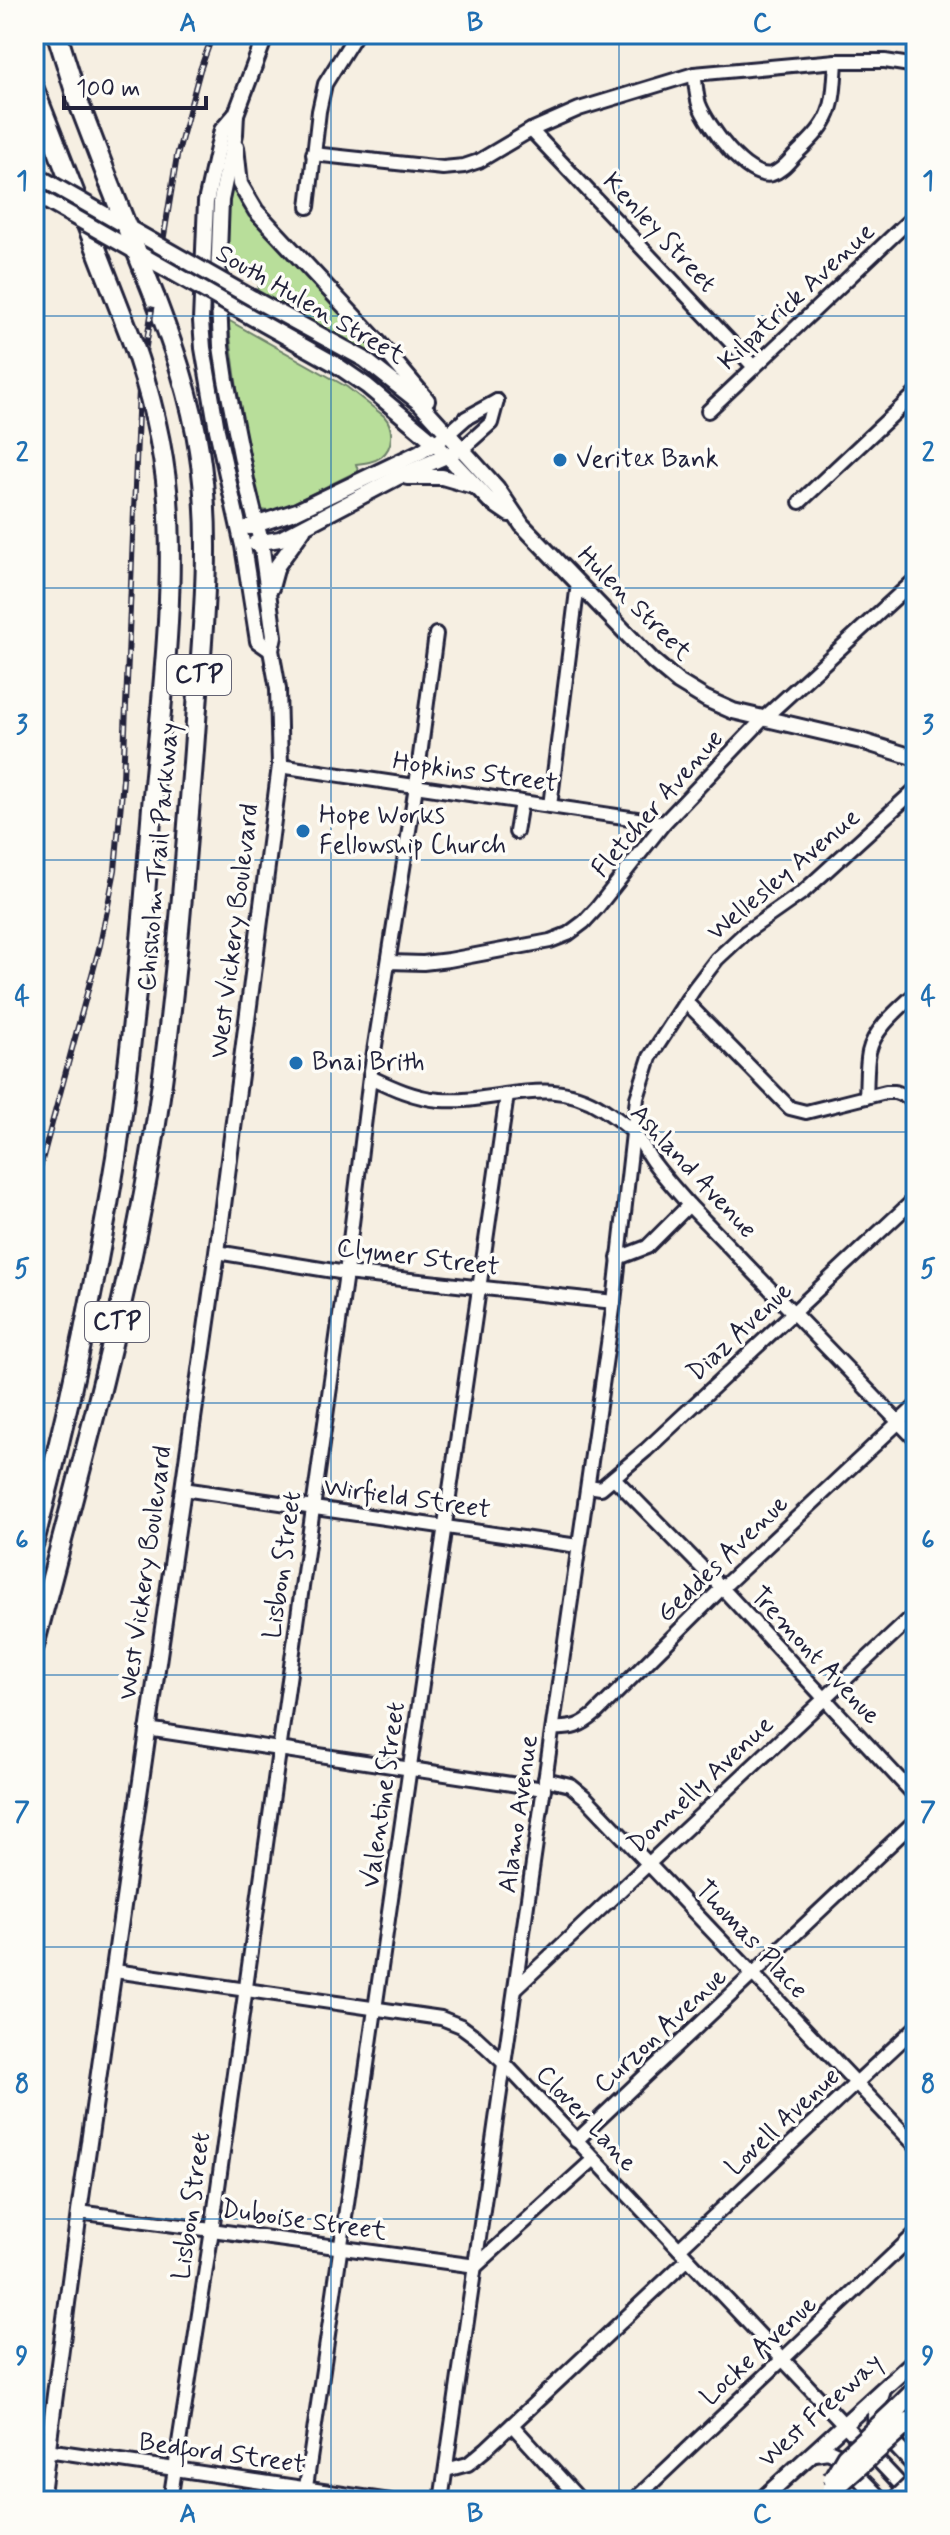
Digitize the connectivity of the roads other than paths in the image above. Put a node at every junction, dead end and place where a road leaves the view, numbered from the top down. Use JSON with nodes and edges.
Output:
{"nodes":[{"id":1,"x":57,"y":34,"type":"edge"},
{"id":2,"x":266,"y":34,"type":"edge"},
{"id":3,"x":356,"y":34,"type":"edge"},
{"id":4,"x":836,"y":61,"type":"junction"},
{"id":5,"x":916,"y":66,"type":"edge"},
{"id":6,"x":694,"y":74,"type":"junction"},
{"id":7,"x":34,"y":89,"type":"edge"},
{"id":8,"x":236,"y":114,"type":"junction"},
{"id":9,"x":531,"y":130,"type":"junction"},
{"id":10,"x":235,"y":134,"type":"junction"},
{"id":11,"x":313,"y":154,"type":"junction"},
{"id":12,"x":34,"y":174,"type":"edge"},
{"id":13,"x":34,"y":194,"type":"edge"},
{"id":14,"x":308,"y":207,"type":"dead end"},
{"id":15,"x":916,"y":214,"type":"edge"},
{"id":16,"x":754,"y":367,"type":"junction"},
{"id":17,"x":916,"y":393,"type":"edge"},
{"id":18,"x":708,"y":411,"type":"dead end"},
{"id":19,"x":448,"y":434,"type":"junction"},
{"id":20,"x":435,"y":443,"type":"junction"},
{"id":21,"x":462,"y":449,"type":"junction"},
{"id":22,"x":448,"y":456,"type":"junction"},
{"id":23,"x":398,"y":477,"type":"junction"},
{"id":24,"x":476,"y":487,"type":"junction"},
{"id":25,"x":800,"y":502,"type":"dead end"},
{"id":26,"x":516,"y":518,"type":"junction"},
{"id":27,"x":308,"y":524,"type":"junction"},
{"id":28,"x":257,"y":525,"type":"junction"},
{"id":29,"x":239,"y":528,"type":"junction"},
{"id":30,"x":261,"y":542,"type":"junction"},
{"id":31,"x":243,"y":546,"type":"junction"},
{"id":32,"x":916,"y":579,"type":"edge"},
{"id":33,"x":578,"y":583,"type":"junction"},
{"id":34,"x":269,"y":596,"type":"junction"},
{"id":35,"x":436,"y":634,"type":"dead end"},
{"id":36,"x":271,"y":650,"type":"junction"},
{"id":37,"x":763,"y":719,"type":"junction"},
{"id":38,"x":916,"y":758,"type":"edge"},
{"id":39,"x":280,"y":766,"type":"junction"},
{"id":40,"x":416,"y":786,"type":"junction"},
{"id":41,"x":916,"y":789,"type":"edge"},
{"id":42,"x":521,"y":802,"type":"junction"},
{"id":43,"x":550,"y":806,"type":"junction"},
{"id":44,"x":664,"y":823,"type":"junction"},
{"id":45,"x":516,"y":832,"type":"dead end"},
{"id":46,"x":389,"y":962,"type":"junction"},
{"id":47,"x":916,"y":993,"type":"edge"},
{"id":48,"x":686,"y":1002,"type":"junction"},
{"id":49,"x":370,"y":1077,"type":"junction"},
{"id":50,"x":507,"y":1095,"type":"junction"},
{"id":51,"x":866,"y":1097,"type":"junction"},
{"id":52,"x":916,"y":1100,"type":"edge"},
{"id":53,"x":633,"y":1132,"type":"junction"},
{"id":54,"x":916,"y":1198,"type":"edge"},
{"id":55,"x":689,"y":1205,"type":"junction"},
{"id":56,"x":217,"y":1252,"type":"junction"},
{"id":57,"x":618,"y":1258,"type":"junction"},
{"id":58,"x":346,"y":1273,"type":"junction"},
{"id":59,"x":480,"y":1287,"type":"junction"},
{"id":60,"x":614,"y":1302,"type":"junction"},
{"id":61,"x":794,"y":1311,"type":"junction"},
{"id":62,"x":916,"y":1406,"type":"edge"},
{"id":63,"x":899,"y":1422,"type":"junction"},
{"id":64,"x":916,"y":1440,"type":"edge"},
{"id":65,"x":614,"y":1478,"type":"junction"},
{"id":66,"x":588,"y":1486,"type":"junction"},
{"id":67,"x":183,"y":1489,"type":"junction"},
{"id":68,"x":313,"y":1507,"type":"junction"},
{"id":69,"x":445,"y":1526,"type":"junction"},
{"id":70,"x":34,"y":1542,"type":"edge"},
{"id":71,"x":578,"y":1546,"type":"junction"},
{"id":72,"x":722,"y":1588,"type":"junction"},
{"id":73,"x":916,"y":1613,"type":"edge"},
{"id":74,"x":34,"y":1646,"type":"edge"},
{"id":75,"x":825,"y":1699,"type":"junction"},
{"id":76,"x":553,"y":1728,"type":"junction"},
{"id":77,"x":147,"y":1729,"type":"junction"},
{"id":78,"x":279,"y":1749,"type":"junction"},
{"id":79,"x":410,"y":1769,"type":"junction"},
{"id":80,"x":544,"y":1784,"type":"junction"},
{"id":81,"x":916,"y":1797,"type":"edge"},
{"id":82,"x":916,"y":1820,"type":"edge"},
{"id":83,"x":649,"y":1864,"type":"junction"},
{"id":84,"x":115,"y":1971,"type":"junction"},
{"id":85,"x":753,"y":1975,"type":"junction"},
{"id":86,"x":516,"y":1988,"type":"junction"},
{"id":87,"x":245,"y":1989,"type":"junction"},
{"id":88,"x":376,"y":2009,"type":"junction"},
{"id":89,"x":916,"y":2027,"type":"edge"},
{"id":90,"x":509,"y":2031,"type":"junction"},
{"id":91,"x":480,"y":2040,"type":"junction"},
{"id":92,"x":505,"y":2064,"type":"junction"},
{"id":93,"x":857,"y":2084,"type":"junction"},
{"id":94,"x":527,"y":2088,"type":"junction"},
{"id":95,"x":501,"y":2097,"type":"junction"},
{"id":96,"x":576,"y":2141,"type":"junction"},
{"id":97,"x":916,"y":2146,"type":"edge"},
{"id":98,"x":594,"y":2159,"type":"junction"},
{"id":99,"x":79,"y":2212,"type":"junction"},
{"id":100,"x":212,"y":2230,"type":"junction"},
{"id":101,"x":916,"y":2233,"type":"edge"},
{"id":102,"x":341,"y":2248,"type":"junction"},
{"id":103,"x":684,"y":2254,"type":"junction"},
{"id":104,"x":476,"y":2266,"type":"junction"},
{"id":105,"x":782,"y":2359,"type":"junction"},
{"id":106,"x":916,"y":2359,"type":"edge"},
{"id":107,"x":883,"y":2390,"type":"junction"},
{"id":108,"x":916,"y":2390,"type":"edge"},
{"id":109,"x":907,"y":2416,"type":"edge"},
{"id":110,"x":512,"y":2425,"type":"junction"},
{"id":111,"x":844,"y":2426,"type":"junction"},
{"id":112,"x":47,"y":2450,"type":"junction"},
{"id":113,"x":815,"y":2453,"type":"junction"},
{"id":114,"x":916,"y":2467,"type":"edge"},
{"id":115,"x":174,"y":2469,"type":"junction"},
{"id":116,"x":446,"y":2470,"type":"junction"},
{"id":117,"x":916,"y":2482,"type":"edge"},
{"id":118,"x":827,"y":2492,"type":"edge"},
{"id":119,"x":305,"y":2495,"type":"edge"},
{"id":120,"x":41,"y":2501,"type":"edge"},
{"id":121,"x":170,"y":2501,"type":"edge"},
{"id":122,"x":390,"y":2501,"type":"edge"},
{"id":123,"x":441,"y":2501,"type":"edge"},
{"id":124,"x":581,"y":2501,"type":"edge"},
{"id":125,"x":633,"y":2501,"type":"edge"},
{"id":126,"x":760,"y":2501,"type":"edge"},
{"id":127,"x":882,"y":2501,"type":"edge"},
{"id":128,"x":896,"y":2501,"type":"edge"},
{"id":129,"x":916,"y":2501,"type":"edge"}],
"edges":[{"from":1,"to":74,"type":"highway","name":"Chisholm Trail Parkway","number":"CTP","bridge":true},
{"from":2,"to":8,"type":"main road","name":"West Vickery Boulevard"},
{"from":3,"to":11,"type":"street"},
{"from":4,"to":5,"type":"street"},
{"from":4,"to":6,"type":"street"},
{"from":4,"to":6,"type":"street"},
{"from":6,"to":9,"type":"street"},
{"from":7,"to":70,"type":"highway","name":"Chisholm Trail Parkway","number":"CTP","bridge":true},
{"from":8,"to":10,"type":"main road","name":"West Vickery Boulevard"},
{"from":8,"to":29,"type":"main road","name":"West Vickery Boulevard"},
{"from":9,"to":11,"type":"street"},
{"from":9,"to":16,"type":"street","name":"Kenley Street"},
{"from":10,"to":19,"type":"main road"},
{"from":10,"to":28,"type":"main road","name":"West Vickery Boulevard"},
{"from":11,"to":14,"type":"street"},
{"from":12,"to":19,"type":"main road","name":"South Hulen Street","bridge":true},
{"from":13,"to":20,"type":"main road","name":"South Hulen Street","bridge":true},
{"from":15,"to":16,"type":"street","name":"Kilpatrick Avenue"},
{"from":16,"to":18,"type":"street","name":"Kilpatrick Avenue"},
{"from":17,"to":25,"type":"street"},
{"from":19,"to":20,"type":"main road"},
{"from":19,"to":21,"type":"main road","name":"South Hulen Street"},
{"from":19,"to":21,"type":"street"},
{"from":20,"to":22,"type":"main road","name":"South Hulen Street"},
{"from":20,"to":28,"type":"main road"},
{"from":21,"to":22,"type":"main road"},
{"from":21,"to":26,"type":"main road","name":"South Hulen Street"},
{"from":22,"to":23,"type":"main road"},
{"from":22,"to":24,"type":"main road","name":"South Hulen Street"},
{"from":23,"to":24,"type":"main road"},
{"from":23,"to":27,"type":"main road"},
{"from":24,"to":26,"type":"main road","name":"South Hulen Street"},
{"from":26,"to":33,"type":"main road","name":"Hulen Street"},
{"from":27,"to":30,"type":"main road"},
{"from":27,"to":34,"type":"main road"},
{"from":28,"to":29,"type":"main road"},
{"from":28,"to":30,"type":"main road","name":"West Vickery Boulevard"},
{"from":29,"to":31,"type":"main road","name":"West Vickery Boulevard"},
{"from":30,"to":31,"type":"main road"},
{"from":30,"to":34,"type":"main road","name":"West Vickery Boulevard"},
{"from":31,"to":36,"type":"main road","name":"West Vickery Boulevard"},
{"from":32,"to":37,"type":"street","name":"Fletcher Avenue"},
{"from":33,"to":37,"type":"main road","name":"Hulen Street"},
{"from":33,"to":43,"type":"street"},
{"from":34,"to":36,"type":"main road","name":"West Vickery Boulevard"},
{"from":35,"to":40,"type":"street","name":"Lisbon Street"},
{"from":36,"to":39,"type":"main road","name":"West Vickery Boulevard"},
{"from":37,"to":38,"type":"main road","name":"Hulen Street"},
{"from":37,"to":44,"type":"street","name":"Fletcher Avenue"},
{"from":39,"to":40,"type":"street","name":"Hopkins Street"},
{"from":39,"to":56,"type":"main road","name":"West Vickery Boulevard"},
{"from":40,"to":42,"type":"street","name":"Hopkins Street"},
{"from":40,"to":46,"type":"street","name":"Lisbon Street"},
{"from":41,"to":48,"type":"street","name":"Wellesley Avenue"},
{"from":42,"to":43,"type":"street","name":"Hopkins Street"},
{"from":42,"to":45,"type":"street"},
{"from":43,"to":44,"type":"street","name":"Hopkins Street"},
{"from":44,"to":46,"type":"street","name":"Fletcher Avenue"},
{"from":46,"to":49,"type":"street","name":"Lisbon Street"},
{"from":47,"to":51,"type":"street"},
{"from":48,"to":51,"type":"street"},
{"from":48,"to":53,"type":"street","name":"Wellesley Avenue"},
{"from":49,"to":50,"type":"street","name":"Ashland Avenue"},
{"from":49,"to":58,"type":"street","name":"Lisbon Street"},
{"from":50,"to":53,"type":"street","name":"Ashland Avenue"},
{"from":50,"to":59,"type":"street","name":"Valentine Street"},
{"from":51,"to":52,"type":"street"},
{"from":53,"to":55,"type":"street","name":"Ashland Avenue"},
{"from":53,"to":57,"type":"street","name":"Alamo Avenue"},
{"from":54,"to":61,"type":"street","name":"Diaz Avenue"},
{"from":55,"to":57,"type":"street"},
{"from":55,"to":61,"type":"street","name":"Ashland Avenue"},
{"from":56,"to":58,"type":"street","name":"Clymer Street"},
{"from":56,"to":67,"type":"main road","name":"West Vickery Boulevard"},
{"from":57,"to":60,"type":"street","name":"Alamo Avenue"},
{"from":58,"to":59,"type":"street","name":"Clymer Street"},
{"from":58,"to":68,"type":"street","name":"Lisbon Street"},
{"from":59,"to":60,"type":"street","name":"Clymer Street"},
{"from":59,"to":69,"type":"street","name":"Valentine Street"},
{"from":60,"to":66,"type":"street","name":"Alamo Avenue"},
{"from":61,"to":63,"type":"street","name":"Ashland Avenue"},
{"from":61,"to":65,"type":"street","name":"Diaz Avenue"},
{"from":62,"to":63,"type":"street","name":"Geddes Avenue"},
{"from":63,"to":64,"type":"street","name":"Ashland Avenue"},
{"from":63,"to":72,"type":"street","name":"Geddes Avenue"},
{"from":65,"to":66,"type":"street","name":"Diaz Avenue"},
{"from":65,"to":72,"type":"street","name":"Tremont Avenue"},
{"from":66,"to":71,"type":"street","name":"Alamo Avenue"},
{"from":67,"to":68,"type":"street","name":"Wirfield Street"},
{"from":67,"to":77,"type":"main road","name":"West Vickery Boulevard"},
{"from":68,"to":69,"type":"street","name":"Wirfield Street"},
{"from":68,"to":78,"type":"street","name":"Lisbon Street"},
{"from":69,"to":71,"type":"street","name":"Wirfield Street"},
{"from":69,"to":79,"type":"street","name":"Valentine Street"},
{"from":71,"to":76,"type":"street","name":"Alamo Avenue"},
{"from":72,"to":75,"type":"street","name":"Tremont Avenue"},
{"from":72,"to":76,"type":"street","name":"Geddes Avenue"},
{"from":73,"to":75,"type":"street","name":"Donnelly Avenue"},
{"from":75,"to":81,"type":"street","name":"Tremont Avenue"},
{"from":75,"to":83,"type":"street","name":"Donnelly Avenue"},
{"from":76,"to":80,"type":"street","name":"Alamo Avenue"},
{"from":77,"to":78,"type":"street","name":"Thomas Place"},
{"from":77,"to":84,"type":"main road","name":"West Vickery Boulevard"},
{"from":78,"to":79,"type":"street","name":"Thomas Place"},
{"from":78,"to":87,"type":"street","name":"Lisbon Street"},
{"from":79,"to":80,"type":"street","name":"Thomas Place"},
{"from":79,"to":88,"type":"street","name":"Valentine Street"},
{"from":80,"to":83,"type":"street","name":"Thomas Place"},
{"from":80,"to":86,"type":"street","name":"Alamo Avenue"},
{"from":82,"to":85,"type":"street","name":"Curzon Avenue"},
{"from":83,"to":85,"type":"street","name":"Thomas Place"},
{"from":83,"to":86,"type":"street","name":"Donnelly Avenue"},
{"from":84,"to":87,"type":"street","name":"Clover Lane"},
{"from":84,"to":99,"type":"main road","name":"West Vickery Boulevard"},
{"from":85,"to":93,"type":"street","name":"Thomas Place"},
{"from":85,"to":96,"type":"street","name":"Curzon Avenue"},
{"from":86,"to":90,"type":"street","name":"Alamo Avenue"},
{"from":87,"to":88,"type":"street","name":"Clover Lane"},
{"from":87,"to":100,"type":"street","name":"Lisbon Street"},
{"from":88,"to":91,"type":"street","name":"Clover Lane"},
{"from":88,"to":102,"type":"street","name":"Valentine Street"},
{"from":89,"to":93,"type":"street","name":"Lovell Avenue"},
{"from":90,"to":91,"type":"street"},
{"from":90,"to":92,"type":"street","name":"Alamo Avenue"},
{"from":91,"to":92,"type":"street","name":"Clover Lane"},
{"from":92,"to":94,"type":"street","name":"Clover Lane"},
{"from":92,"to":95,"type":"street","name":"Alamo Avenue"},
{"from":93,"to":97,"type":"street","name":"Thomas Place"},
{"from":93,"to":103,"type":"street","name":"Lovell Avenue"},
{"from":94,"to":95,"type":"street"},
{"from":94,"to":96,"type":"street","name":"Clover Lane"},
{"from":95,"to":104,"type":"street","name":"Alamo Avenue"},
{"from":96,"to":98,"type":"street","name":"Clover Lane"},
{"from":98,"to":103,"type":"street","name":"Clover Lane"},
{"from":98,"to":104,"type":"street"},
{"from":99,"to":100,"type":"street","name":"Duboise Street"},
{"from":99,"to":112,"type":"main road","name":"West Vickery Boulevard"},
{"from":100,"to":102,"type":"street","name":"Duboise Street"},
{"from":100,"to":115,"type":"street","name":"Lisbon Street"},
{"from":101,"to":105,"type":"street","name":"Locke Avenue"},
{"from":102,"to":104,"type":"street","name":"Duboise Street"},
{"from":102,"to":119,"type":"street","name":"Valentine Street"},
{"from":103,"to":105,"type":"street","name":"Clover Lane"},
{"from":103,"to":110,"type":"street","name":"Lovell Avenue"},
{"from":104,"to":116,"type":"street","name":"Alamo Avenue"},
{"from":105,"to":111,"type":"street","name":"Clover Lane"},
{"from":105,"to":125,"type":"street","name":"Locke Avenue"},
{"from":106,"to":107,"type":"main road","name":"West Freeway"},
{"from":107,"to":111,"type":"main road","name":"West Freeway"},
{"from":107,"to":114,"type":"main road"},
{"from":108,"to":109,"type":"highway"},
{"from":109,"to":118,"type":"highway","bridge":true},
{"from":110,"to":116,"type":"street","name":"Lovell Avenue"},
{"from":110,"to":124,"type":"street"},
{"from":111,"to":113,"type":"main road","name":"West Freeway"},
{"from":111,"to":129,"type":"street","name":"Clover Lane"},
{"from":112,"to":115,"type":"street","name":"Bedford Street"},
{"from":112,"to":120,"type":"main road","name":"West Vickery Boulevard"},
{"from":113,"to":126,"type":"main road","name":"West Freeway"},
{"from":113,"to":127,"type":"main road"},
{"from":115,"to":119,"type":"street","name":"Bedford Street"},
{"from":115,"to":121,"type":"street","name":"Lisbon Street"},
{"from":116,"to":123,"type":"street","name":"Alamo Avenue"},
{"from":117,"to":128,"type":"highway","bridge":true},
{"from":119,"to":122,"type":"street","name":"Bedford Street"}]}
